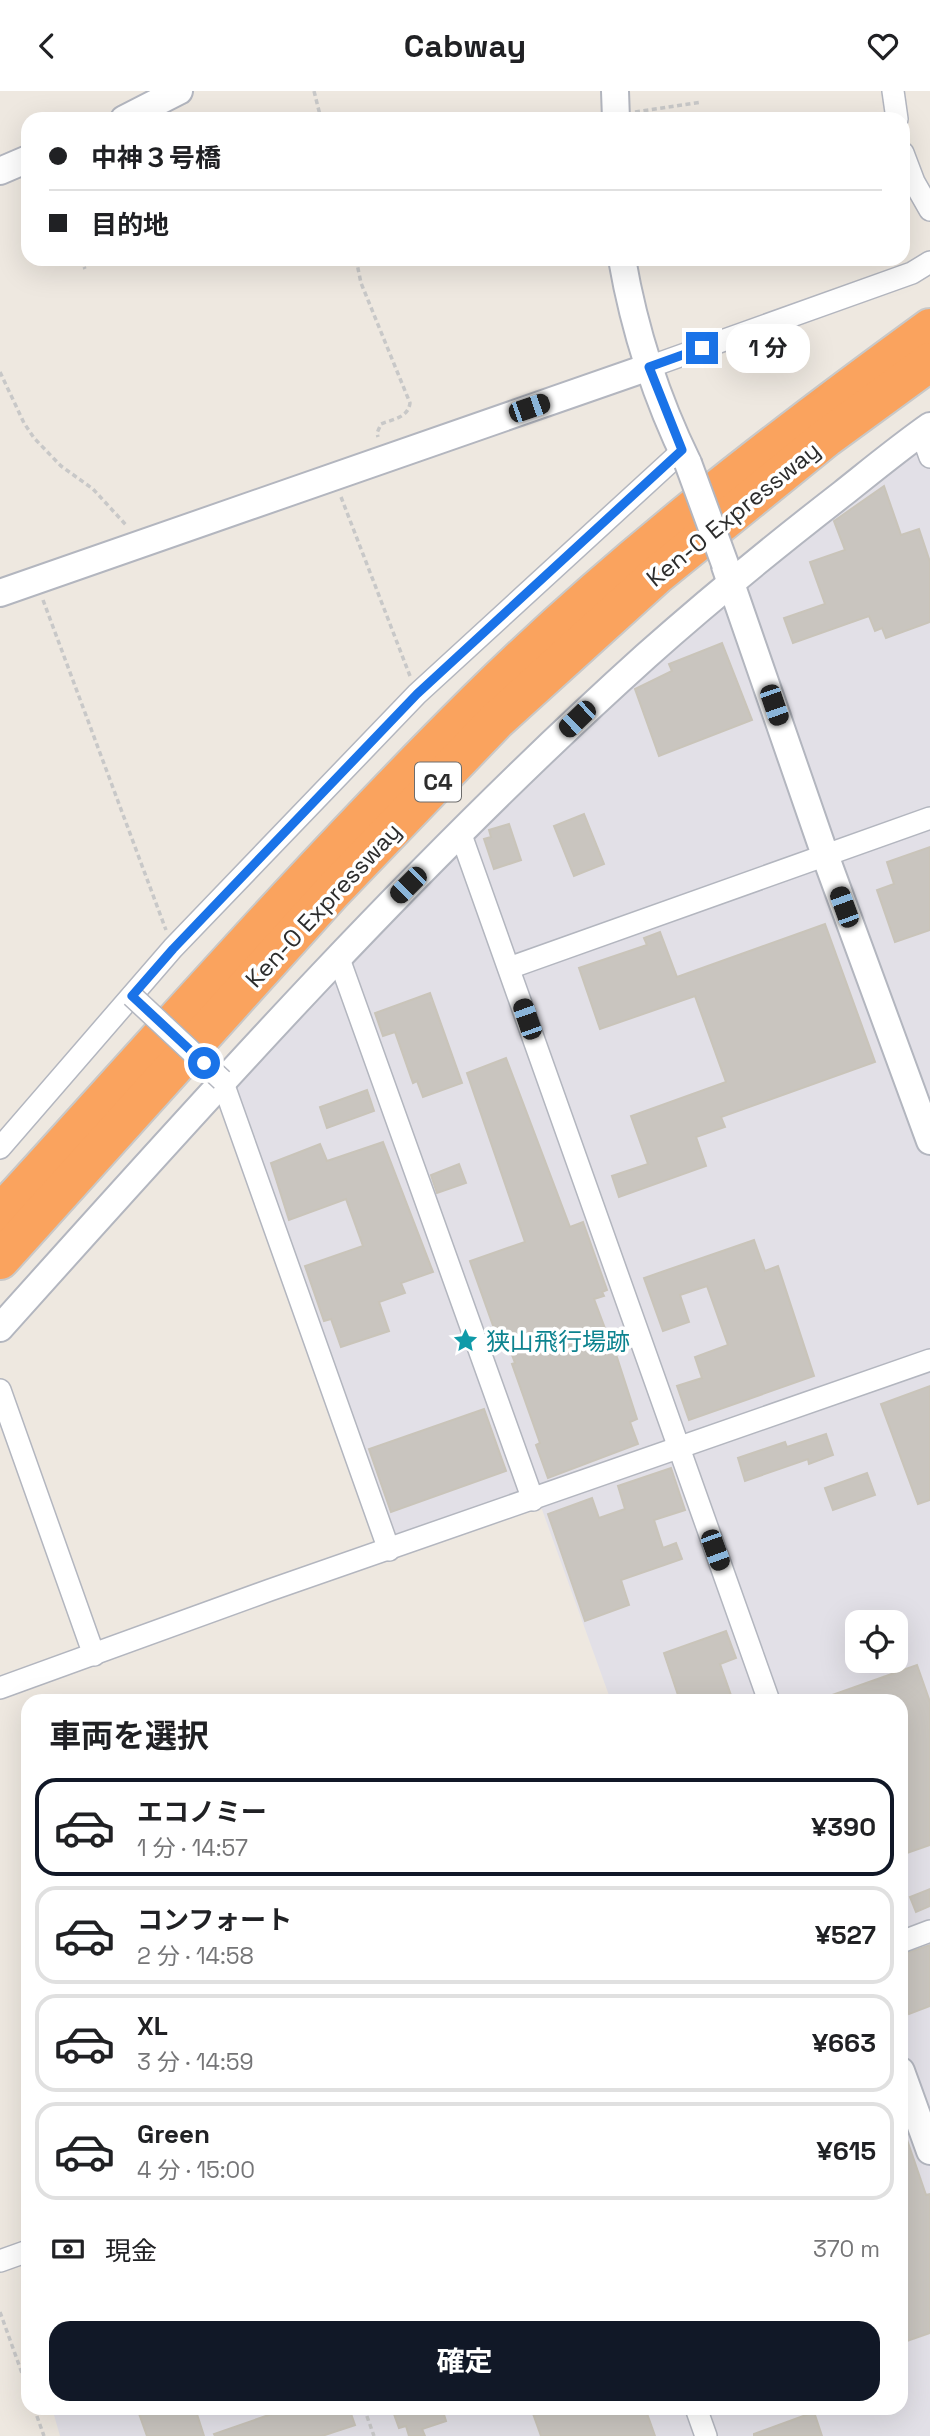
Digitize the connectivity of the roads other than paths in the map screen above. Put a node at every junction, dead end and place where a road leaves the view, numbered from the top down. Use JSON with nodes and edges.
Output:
{"nodes":[{"id":1,"x":179,"y":91,"type":"edge"},
{"id":2,"x":892,"y":91,"type":"edge"},
{"id":3,"x":141,"y":112,"type":"edge"},
{"id":4,"x":896,"y":112,"type":"edge"},
{"id":5,"x":21,"y":162,"type":"edge"},
{"id":6,"x":0,"y":171,"type":"edge"},
{"id":7,"x":910,"y":171,"type":"edge"},
{"id":8,"x":930,"y":211,"type":"edge"},
{"id":9,"x":930,"y":262,"type":"edge"},
{"id":10,"x":623,"y":266,"type":"edge"},
{"id":11,"x":930,"y":328,"type":"edge"},
{"id":12,"x":930,"y":362,"type":"edge"},
{"id":13,"x":649,"y":367,"type":"junction"},
{"id":14,"x":927,"y":438,"type":"edge"},
{"id":15,"x":685,"y":457,"type":"junction"},
{"id":16,"x":728,"y":572,"type":"junction"},
{"id":17,"x":0,"y":593,"type":"edge"},
{"id":18,"x":930,"y":818,"type":"edge"},
{"id":19,"x":460,"y":832,"type":"junction"},
{"id":20,"x":825,"y":855,"type":"junction"},
{"id":21,"x":338,"y":956,"type":"junction"},
{"id":22,"x":509,"y":968,"type":"junction"},
{"id":23,"x":132,"y":996,"type":"junction"},
{"id":24,"x":222,"y":1080,"type":"junction"},
{"id":25,"x":930,"y":1141,"type":"edge"},
{"id":26,"x":0,"y":1148,"type":"edge"},
{"id":27,"x":0,"y":1214,"type":"edge"},
{"id":28,"x":0,"y":1260,"type":"edge"},
{"id":29,"x":0,"y":1328,"type":"edge"},
{"id":30,"x":930,"y":1360,"type":"edge"},
{"id":31,"x":0,"y":1390,"type":"edge"},
{"id":32,"x":680,"y":1449,"type":"junction"},
{"id":33,"x":533,"y":1500,"type":"junction"},
{"id":34,"x":388,"y":1550,"type":"junction"},
{"id":35,"x":94,"y":1655,"type":"junction"},
{"id":36,"x":0,"y":1688,"type":"edge"},
{"id":37,"x":767,"y":1694,"type":"edge"},
{"id":38,"x":930,"y":1931,"type":"edge"},
{"id":39,"x":908,"y":1939,"type":"edge"},
{"id":40,"x":908,"y":2090,"type":"edge"},
{"id":41,"x":930,"y":2151,"type":"edge"},
{"id":42,"x":21,"y":2254,"type":"edge"},
{"id":43,"x":0,"y":2261,"type":"edge"},
{"id":44,"x":698,"y":2415,"type":"edge"},
{"id":45,"x":706,"y":2436,"type":"edge"}],
"edges":[{"from":1,"to":3,"type":"street"},
{"from":2,"to":4,"type":"street"},
{"from":5,"to":6,"type":"street"},
{"from":7,"to":8,"type":"street"},
{"from":9,"to":13,"type":"street"},
{"from":10,"to":13,"type":"street"},
{"from":11,"to":27,"type":"highway","name":"Ken-O Expressway","number":"C4"},
{"from":12,"to":28,"type":"highway","name":"Ken-O Expressway","number":"C4"},
{"from":13,"to":15,"type":"street"},
{"from":13,"to":17,"type":"street"},
{"from":14,"to":16,"type":"street"},
{"from":15,"to":16,"type":"street","bridge":true},
{"from":15,"to":23,"type":"street"},
{"from":16,"to":19,"type":"street"},
{"from":16,"to":20,"type":"street"},
{"from":18,"to":20,"type":"street"},
{"from":19,"to":21,"type":"street"},
{"from":19,"to":22,"type":"street"},
{"from":20,"to":22,"type":"street"},
{"from":20,"to":25,"type":"street"},
{"from":21,"to":24,"type":"street"},
{"from":21,"to":33,"type":"street"},
{"from":22,"to":32,"type":"street"},
{"from":23,"to":24,"type":"street","bridge":true},
{"from":23,"to":26,"type":"street"},
{"from":24,"to":29,"type":"street"},
{"from":24,"to":34,"type":"street"},
{"from":30,"to":32,"type":"street"},
{"from":31,"to":35,"type":"street"},
{"from":32,"to":33,"type":"street"},
{"from":32,"to":37,"type":"street"},
{"from":33,"to":34,"type":"street"},
{"from":34,"to":35,"type":"street"},
{"from":35,"to":36,"type":"street"},
{"from":38,"to":39,"type":"street"},
{"from":40,"to":41,"type":"street"},
{"from":42,"to":43,"type":"street"},
{"from":44,"to":45,"type":"street"}]}
